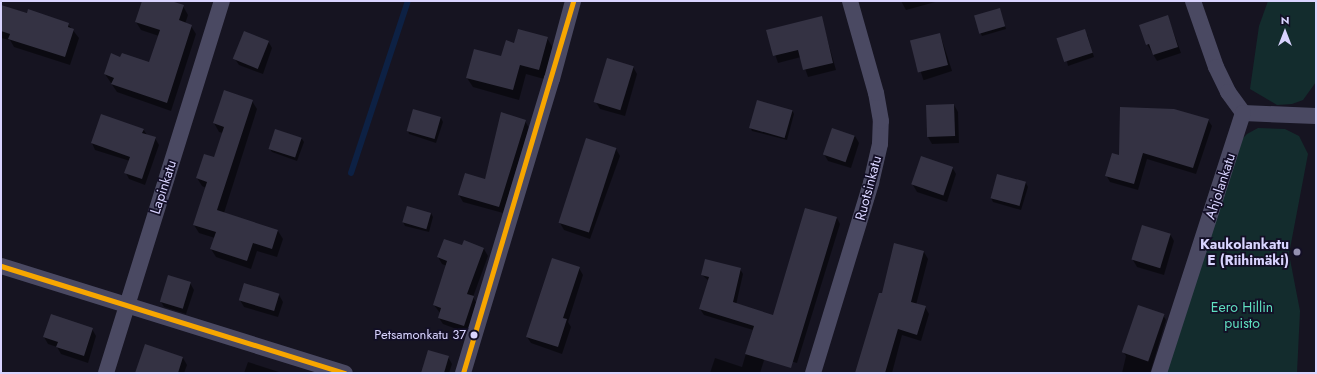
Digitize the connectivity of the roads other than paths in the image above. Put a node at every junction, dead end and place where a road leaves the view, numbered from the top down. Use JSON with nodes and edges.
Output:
{"nodes":[{"id":1,"x":222,"y":1,"type":"edge"},
{"id":2,"x":573,"y":1,"type":"edge"},
{"id":3,"x":850,"y":1,"type":"edge"},
{"id":4,"x":1193,"y":1,"type":"edge"},
{"id":5,"x":1243,"y":113,"type":"junction"},
{"id":6,"x":1316,"y":116,"type":"edge"},
{"id":7,"x":1,"y":266,"type":"edge"},
{"id":8,"x":126,"y":305,"type":"junction"},
{"id":9,"x":106,"y":373,"type":"edge"},
{"id":10,"x":345,"y":373,"type":"edge"},
{"id":11,"x":463,"y":373,"type":"edge"},
{"id":12,"x":813,"y":373,"type":"edge"},
{"id":13,"x":1159,"y":373,"type":"edge"}],
"edges":[{"from":1,"to":8,"type":"street","name":"Lapinkatu"},
{"from":2,"to":11,"type":"street"},
{"from":3,"to":12,"type":"street","name":"Ruotsinkatu"},
{"from":4,"to":5,"type":"street"},
{"from":5,"to":6,"type":"street"},
{"from":5,"to":13,"type":"street","name":"Ahjolankatu"},
{"from":7,"to":8,"type":"street"},
{"from":8,"to":9,"type":"street","name":"Lapinkatu"},
{"from":8,"to":10,"type":"street"}]}
